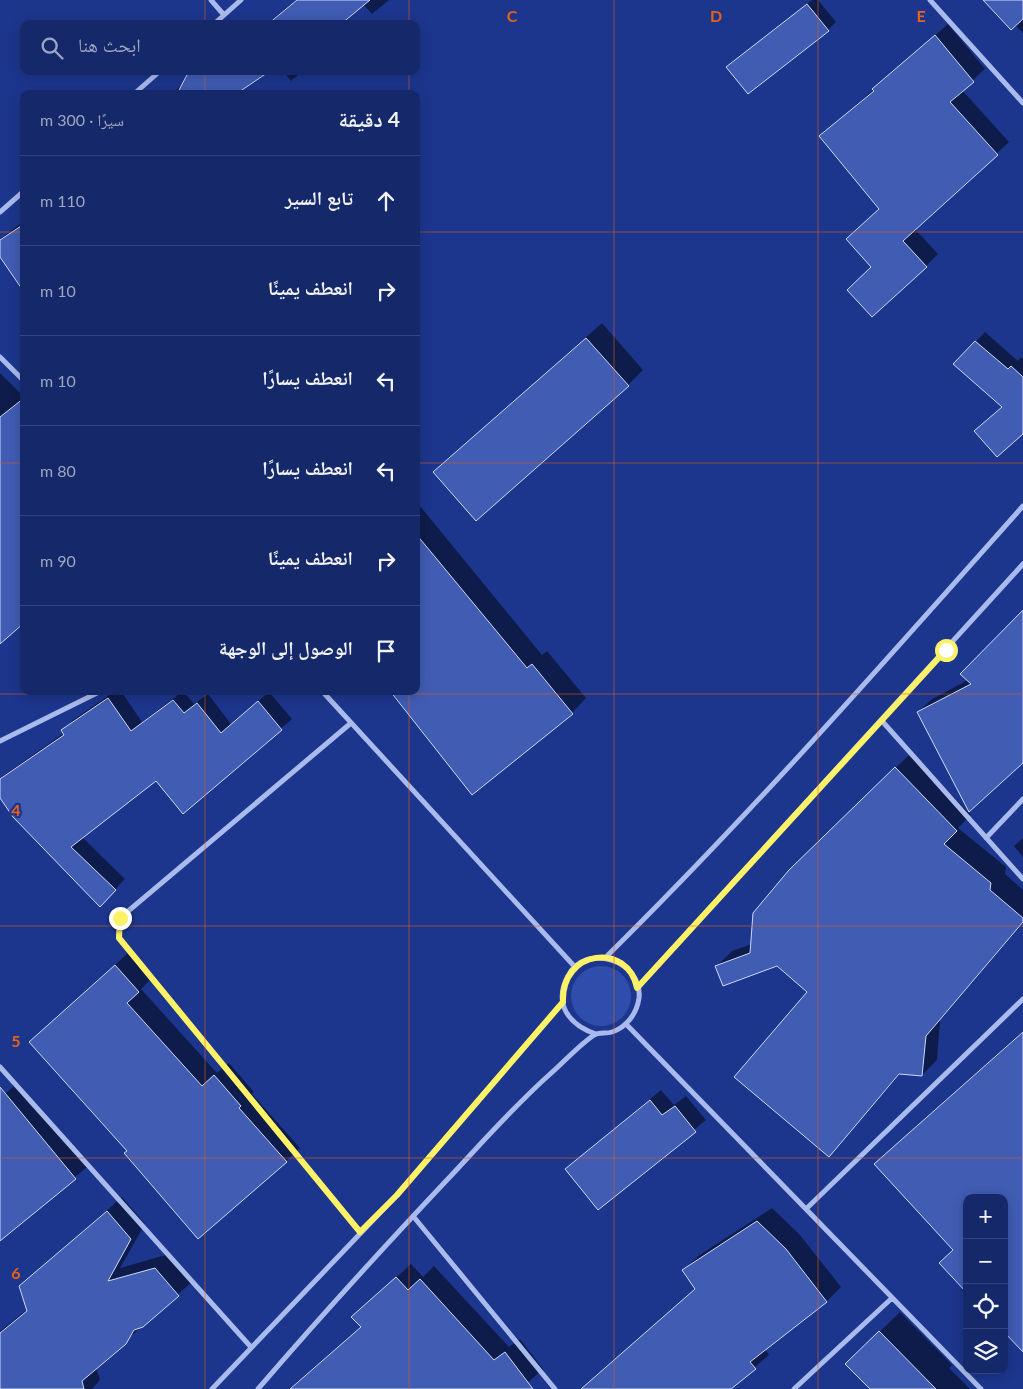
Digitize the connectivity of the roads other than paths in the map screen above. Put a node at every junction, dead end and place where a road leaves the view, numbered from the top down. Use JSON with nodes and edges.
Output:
{"nodes":[{"id":1,"x":211,"y":0,"type":"edge"},
{"id":2,"x":241,"y":0,"type":"edge"},
{"id":3,"x":930,"y":0,"type":"edge"},
{"id":4,"x":224,"y":15,"type":"junction"},
{"id":5,"x":218,"y":20,"type":"edge"},
{"id":6,"x":155,"y":75,"type":"edge"},
{"id":7,"x":139,"y":90,"type":"edge"},
{"id":8,"x":1023,"y":103,"type":"edge"},
{"id":9,"x":20,"y":194,"type":"edge"},
{"id":10,"x":0,"y":212,"type":"edge"},
{"id":11,"x":0,"y":357,"type":"edge"},
{"id":12,"x":20,"y":378,"type":"edge"},
{"id":13,"x":1023,"y":506,"type":"edge"},
{"id":14,"x":1023,"y":564,"type":"edge"},
{"id":15,"x":93,"y":695,"type":"edge"},
{"id":16,"x":326,"y":695,"type":"edge"},
{"id":17,"x":882,"y":721,"type":"junction"},
{"id":18,"x":351,"y":723,"type":"junction"},
{"id":19,"x":0,"y":741,"type":"edge"},
{"id":20,"x":1023,"y":799,"type":"edge"},
{"id":21,"x":986,"y":838,"type":"junction"},
{"id":22,"x":1023,"y":879,"type":"edge"},
{"id":23,"x":605,"y":958,"type":"junction"},
{"id":24,"x":575,"y":967,"type":"junction"},
{"id":25,"x":637,"y":988,"type":"junction"},
{"id":26,"x":1023,"y":999,"type":"edge"},
{"id":27,"x":563,"y":1002,"type":"junction"},
{"id":28,"x":626,"y":1024,"type":"junction"},
{"id":29,"x":596,"y":1034,"type":"junction"},
{"id":30,"x":0,"y":1067,"type":"edge"},
{"id":31,"x":806,"y":1209,"type":"junction"},
{"id":32,"x":413,"y":1216,"type":"junction"},
{"id":33,"x":360,"y":1232,"type":"junction"},
{"id":34,"x":892,"y":1298,"type":"junction"},
{"id":35,"x":250,"y":1346,"type":"junction"},
{"id":36,"x":212,"y":1389,"type":"edge"},
{"id":37,"x":258,"y":1389,"type":"edge"},
{"id":38,"x":555,"y":1389,"type":"edge"},
{"id":39,"x":794,"y":1389,"type":"edge"},
{"id":40,"x":981,"y":1389,"type":"edge"}],
"edges":[{"from":1,"to":4,"type":"street"},
{"from":2,"to":4,"type":"street"},
{"from":3,"to":8,"type":"street"},
{"from":4,"to":5,"type":"street"},
{"from":6,"to":7,"type":"street"},
{"from":9,"to":10,"type":"street"},
{"from":11,"to":12,"type":"street"},
{"from":13,"to":23,"type":"street"},
{"from":14,"to":17,"type":"street"},
{"from":15,"to":19,"type":"street"},
{"from":16,"to":18,"type":"street"},
{"from":17,"to":21,"type":"street"},
{"from":17,"to":25,"type":"street"},
{"from":18,"to":24,"type":"street"},
{"from":18,"to":33,"type":"street"},
{"from":20,"to":21,"type":"street"},
{"from":21,"to":22,"type":"street"},
{"from":23,"to":24,"type":"street"},
{"from":23,"to":25,"type":"street"},
{"from":24,"to":27,"type":"street"},
{"from":25,"to":28,"type":"street"},
{"from":26,"to":31,"type":"street"},
{"from":27,"to":29,"type":"street"},
{"from":27,"to":33,"type":"street"},
{"from":28,"to":29,"type":"street"},
{"from":28,"to":31,"type":"street"},
{"from":29,"to":32,"type":"street"},
{"from":30,"to":35,"type":"street"},
{"from":31,"to":34,"type":"street"},
{"from":32,"to":37,"type":"street"},
{"from":32,"to":38,"type":"street"},
{"from":33,"to":35,"type":"street"},
{"from":34,"to":39,"type":"street"},
{"from":34,"to":40,"type":"street"},
{"from":35,"to":36,"type":"street"}]}
